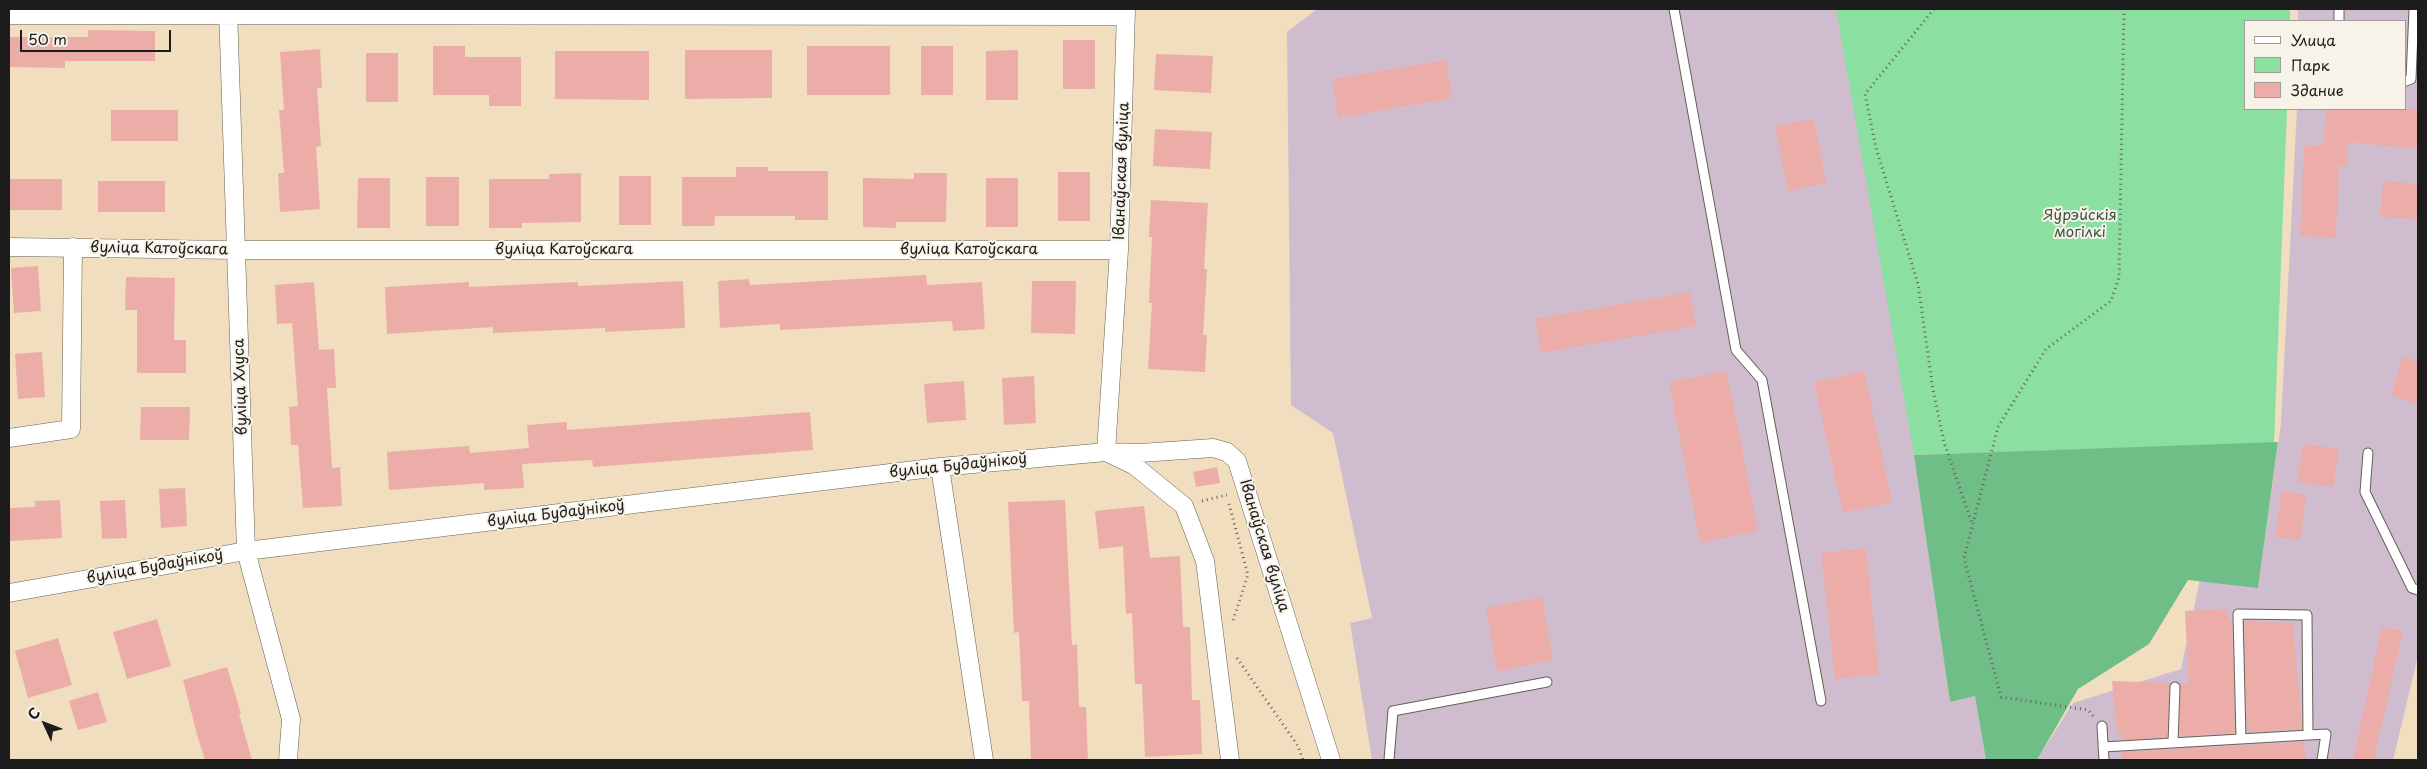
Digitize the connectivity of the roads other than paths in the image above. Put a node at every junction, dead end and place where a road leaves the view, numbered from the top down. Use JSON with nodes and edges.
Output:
{"nodes":[{"id":1,"x":1674,"y":9,"type":"edge"},
{"id":2,"x":2414,"y":9,"type":"edge"},
{"id":3,"x":228,"y":11,"type":"edge"},
{"id":4,"x":1126,"y":13,"type":"edge"},
{"id":5,"x":9,"y":15,"type":"edge"},
{"id":6,"x":2407,"y":81,"type":"edge"},
{"id":7,"x":9,"y":247,"type":"edge"},
{"id":8,"x":73,"y":247,"type":"junction"},
{"id":9,"x":236,"y":250,"type":"junction"},
{"id":10,"x":1119,"y":250,"type":"junction"},
{"id":11,"x":9,"y":438,"type":"edge"},
{"id":12,"x":1106,"y":452,"type":"junction"},
{"id":13,"x":2368,"y":453,"type":"dead end"},
{"id":14,"x":940,"y":467,"type":"junction"},
{"id":15,"x":246,"y":551,"type":"junction"},
{"id":16,"x":2418,"y":590,"type":"edge"},
{"id":17,"x":9,"y":593,"type":"edge"},
{"id":18,"x":1546,"y":682,"type":"dead end"},
{"id":19,"x":2175,"y":687,"type":"dead end"},
{"id":20,"x":1821,"y":701,"type":"dead end"},
{"id":21,"x":2102,"y":726,"type":"road end"},
{"id":22,"x":2308,"y":735,"type":"junction"},
{"id":23,"x":2241,"y":739,"type":"junction"},
{"id":24,"x":2173,"y":743,"type":"junction"},
{"id":25,"x":2103,"y":747,"type":"junction"},
{"id":26,"x":288,"y":760,"type":"edge"},
{"id":27,"x":984,"y":760,"type":"edge"},
{"id":28,"x":1230,"y":760,"type":"edge"},
{"id":29,"x":1331,"y":760,"type":"edge"},
{"id":30,"x":1389,"y":760,"type":"edge"},
{"id":31,"x":2104,"y":760,"type":"edge"},
{"id":32,"x":2322,"y":760,"type":"edge"}],
"edges":[{"from":1,"to":20,"type":"lane"},
{"from":2,"to":6,"type":"lane"},
{"from":3,"to":4,"type":"street"},
{"from":3,"to":5,"type":"street"},
{"from":3,"to":9,"type":"street","name":"вуліца Хлуса"},
{"from":4,"to":10,"type":"street","name":"Іванаўская вуліца"},
{"from":7,"to":8,"type":"street","name":"вуліца Катоўскага"},
{"from":8,"to":9,"type":"street","name":"вуліца Катоўскага"},
{"from":8,"to":11,"type":"street"},
{"from":9,"to":10,"type":"street","name":"вуліца Катоўскага"},
{"from":9,"to":15,"type":"street","name":"вуліца Хлуса"},
{"from":10,"to":12,"type":"street","name":"Іванаўская вуліца"},
{"from":12,"to":14,"type":"street","name":"вуліца Будаўнікоў"},
{"from":12,"to":28,"type":"street"},
{"from":12,"to":29,"type":"street","name":"Іванаўская вуліца"},
{"from":13,"to":16,"type":"lane"},
{"from":14,"to":15,"type":"street","name":"вуліца Будаўнікоў"},
{"from":14,"to":27,"type":"street"},
{"from":15,"to":17,"type":"street","name":"вуліца Будаўнікоў"},
{"from":15,"to":26,"type":"street","name":"вуліца Хлуса"},
{"from":18,"to":30,"type":"lane"},
{"from":19,"to":24,"type":"lane"},
{"from":21,"to":25,"type":"lane"},
{"from":22,"to":23,"type":"lane"},
{"from":22,"to":23,"type":"lane"},
{"from":22,"to":32,"type":"lane"},
{"from":23,"to":24,"type":"lane"},
{"from":24,"to":25,"type":"lane"},
{"from":25,"to":31,"type":"lane"}]}
